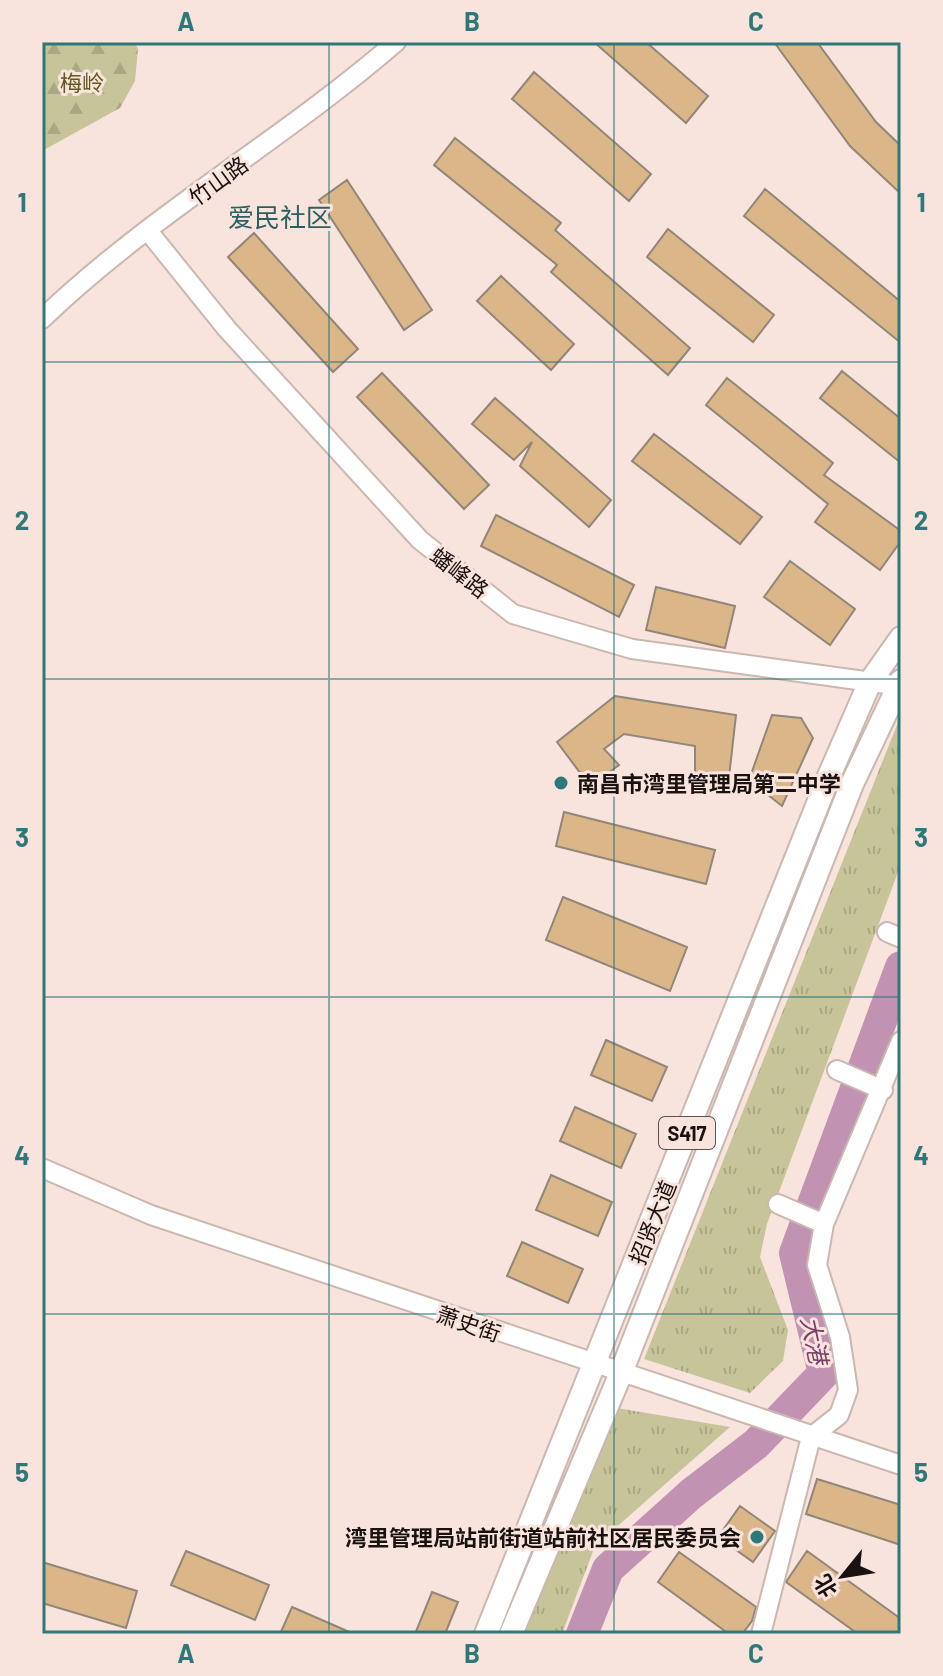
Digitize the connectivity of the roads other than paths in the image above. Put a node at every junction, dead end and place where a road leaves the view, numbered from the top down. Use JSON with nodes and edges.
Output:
{"nodes":[{"id":1,"x":396,"y":42,"type":"edge"},
{"id":2,"x":148,"y":231,"type":"junction"},
{"id":3,"x":42,"y":319,"type":"edge"},
{"id":4,"x":901,"y":638,"type":"edge"},
{"id":5,"x":870,"y":682,"type":"junction"},
{"id":6,"x":900,"y":684,"type":"edge"},
{"id":7,"x":901,"y":1041,"type":"edge"},
{"id":8,"x":837,"y":1070,"type":"dead end"},
{"id":9,"x":883,"y":1090,"type":"junction"},
{"id":10,"x":42,"y":1168,"type":"edge"},
{"id":11,"x":778,"y":1204,"type":"dead end"},
{"id":12,"x":824,"y":1224,"type":"junction"},
{"id":13,"x":595,"y":1365,"type":"junction"},
{"id":14,"x":621,"y":1373,"type":"junction"},
{"id":15,"x":810,"y":1436,"type":"junction"},
{"id":16,"x":901,"y":1465,"type":"edge"},
{"id":17,"x":486,"y":1634,"type":"edge"},
{"id":18,"x":511,"y":1634,"type":"edge"},
{"id":19,"x":761,"y":1634,"type":"edge"}],
"edges":[{"from":1,"to":2,"type":"street","name":"竹山路"},
{"from":2,"to":3,"type":"street","name":"竹山路"},
{"from":2,"to":5,"type":"street","name":"蟠峰路"},
{"from":4,"to":5,"type":"main road","name":"招贤大道","number":"S417"},
{"from":5,"to":6,"type":"street","name":"蟠峰路"},
{"from":5,"to":13,"type":"main road","name":"招贤大道","number":"S417"},
{"from":6,"to":14,"type":"main road","name":"招贤大道","number":"S417"},
{"from":7,"to":9,"type":"street"},
{"from":8,"to":9,"type":"street"},
{"from":9,"to":12,"type":"street"},
{"from":10,"to":13,"type":"street","name":"萧史街"},
{"from":11,"to":12,"type":"street"},
{"from":12,"to":15,"type":"street"},
{"from":13,"to":14,"type":"street","name":"萧史街"},
{"from":13,"to":17,"type":"main road","name":"招贤大道","number":"S417"},
{"from":14,"to":15,"type":"street","name":"萧史街"},
{"from":14,"to":18,"type":"main road","name":"招贤大道","number":"S417"},
{"from":15,"to":16,"type":"street","name":"萧史街"},
{"from":15,"to":19,"type":"street"}]}
